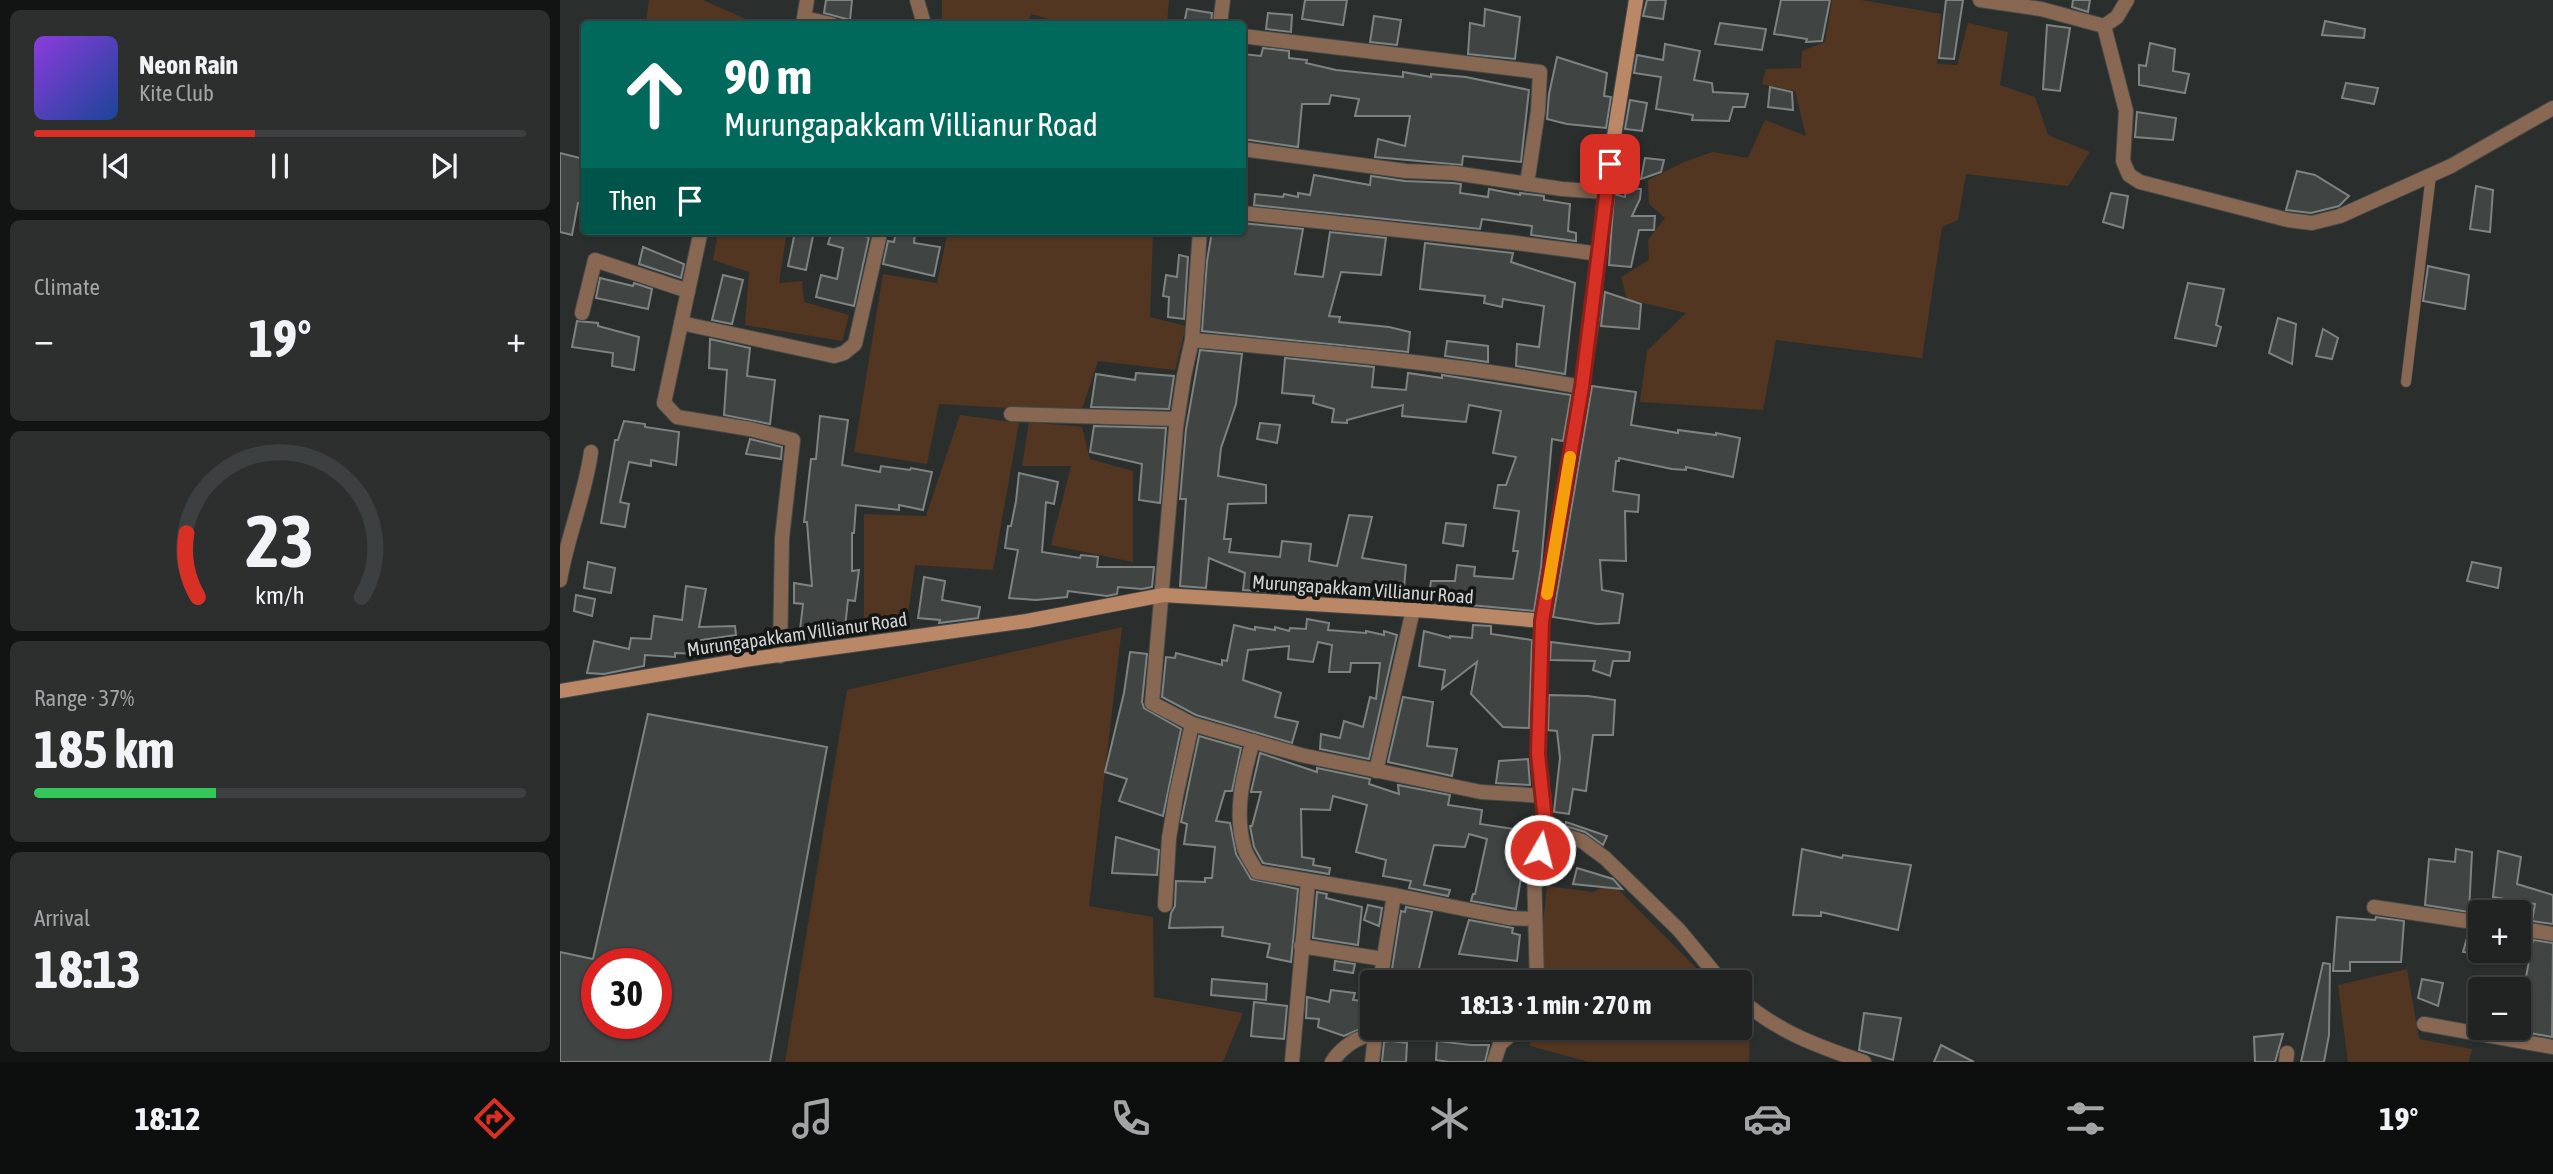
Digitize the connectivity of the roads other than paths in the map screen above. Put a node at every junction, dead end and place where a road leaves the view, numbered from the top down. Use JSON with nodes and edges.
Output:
{"nodes":[{"id":1,"x":807,"y":0,"type":"edge"},
{"id":2,"x":917,"y":0,"type":"edge"},
{"id":3,"x":1223,"y":0,"type":"edge"},
{"id":4,"x":1636,"y":0,"type":"edge"},
{"id":5,"x":1980,"y":0,"type":"edge"},
{"id":6,"x":2127,"y":0,"type":"edge"},
{"id":7,"x":2024,"y":3,"type":"edge"},
{"id":8,"x":818,"y":21,"type":"edge"},
{"id":9,"x":923,"y":21,"type":"edge"},
{"id":10,"x":1220,"y":21,"type":"edge"},
{"id":11,"x":2104,"y":26,"type":"junction"},
{"id":12,"x":1246,"y":36,"type":"edge"},
{"id":13,"x":2553,"y":108,"type":"edge"},
{"id":14,"x":1246,"y":150,"type":"edge"},
{"id":15,"x":2431,"y":175,"type":"junction"},
{"id":16,"x":1527,"y":184,"type":"junction"},
{"id":17,"x":1605,"y":192,"type":"junction"},
{"id":18,"x":1246,"y":213,"type":"edge"},
{"id":19,"x":700,"y":235,"type":"dead end"},
{"id":20,"x":1200,"y":235,"type":"edge"},
{"id":21,"x":879,"y":238,"type":"dead end"},
{"id":22,"x":1600,"y":254,"type":"junction"},
{"id":23,"x":688,"y":291,"type":"junction"},
{"id":24,"x":582,"y":313,"type":"dead end"},
{"id":25,"x":681,"y":323,"type":"junction"},
{"id":26,"x":1192,"y":340,"type":"junction"},
{"id":27,"x":2406,"y":382,"type":"dead end"},
{"id":28,"x":1582,"y":387,"type":"junction"},
{"id":29,"x":1011,"y":414,"type":"dead end"},
{"id":30,"x":1177,"y":419,"type":"junction"},
{"id":31,"x":590,"y":452,"type":"dead end"},
{"id":32,"x":560,"y":580,"type":"edge"},
{"id":33,"x":1163,"y":595,"type":"junction"},
{"id":34,"x":1413,"y":610,"type":"junction"},
{"id":35,"x":1542,"y":621,"type":"junction"},
{"id":36,"x":780,"y":656,"type":"junction"},
{"id":37,"x":560,"y":691,"type":"edge"},
{"id":38,"x":1192,"y":724,"type":"junction"},
{"id":39,"x":1253,"y":741,"type":"junction"},
{"id":40,"x":1376,"y":771,"type":"junction"},
{"id":41,"x":1544,"y":796,"type":"junction"},
{"id":42,"x":1546,"y":830,"type":"junction"},
{"id":43,"x":1308,"y":882,"type":"junction"},
{"id":44,"x":1394,"y":895,"type":"junction"},
{"id":45,"x":1165,"y":905,"type":"dead end"},
{"id":46,"x":2374,"y":907,"type":"dead end"},
{"id":47,"x":1535,"y":919,"type":"junction"},
{"id":48,"x":2468,"y":921,"type":"edge"},
{"id":49,"x":2531,"y":930,"type":"edge"},
{"id":50,"x":2553,"y":933,"type":"edge"},
{"id":51,"x":1301,"y":946,"type":"junction"},
{"id":52,"x":1382,"y":959,"type":"junction"},
{"id":53,"x":1381,"y":970,"type":"edge"},
{"id":54,"x":1537,"y":970,"type":"edge"},
{"id":55,"x":1712,"y":970,"type":"edge"},
{"id":56,"x":1752,"y":1009,"type":"edge"},
{"id":57,"x":2424,"y":1024,"type":"dead end"},
{"id":58,"x":1360,"y":1039,"type":"edge"},
{"id":59,"x":1374,"y":1040,"type":"edge"},
{"id":60,"x":1504,"y":1040,"type":"edge"},
{"id":61,"x":2553,"y":1047,"type":"edge"},
{"id":62,"x":1292,"y":1062,"type":"edge"},
{"id":63,"x":1332,"y":1062,"type":"edge"},
{"id":64,"x":1372,"y":1062,"type":"edge"},
{"id":65,"x":1494,"y":1062,"type":"edge"},
{"id":66,"x":1864,"y":1062,"type":"edge"}],
"edges":[{"from":1,"to":8,"type":"street"},
{"from":2,"to":9,"type":"street"},
{"from":3,"to":10,"type":"street"},
{"from":4,"to":17,"type":"main road"},
{"from":5,"to":7,"type":"street"},
{"from":6,"to":11,"type":"street"},
{"from":7,"to":11,"type":"street"},
{"from":11,"to":15,"type":"street"},
{"from":12,"to":16,"type":"street"},
{"from":13,"to":15,"type":"street"},
{"from":14,"to":16,"type":"street"},
{"from":15,"to":27,"type":"lane"},
{"from":16,"to":17,"type":"street"},
{"from":17,"to":22,"type":"main road"},
{"from":18,"to":22,"type":"street"},
{"from":19,"to":23,"type":"street"},
{"from":20,"to":26,"type":"street"},
{"from":21,"to":25,"type":"street"},
{"from":22,"to":28,"type":"main road"},
{"from":23,"to":24,"type":"street"},
{"from":23,"to":25,"type":"street"},
{"from":25,"to":36,"type":"street"},
{"from":26,"to":28,"type":"street"},
{"from":26,"to":30,"type":"street"},
{"from":28,"to":35,"type":"main road"},
{"from":29,"to":30,"type":"street"},
{"from":30,"to":33,"type":"street"},
{"from":31,"to":32,"type":"street"},
{"from":33,"to":34,"type":"main road","name":"Murungapakkam Villianur Road"},
{"from":33,"to":36,"type":"main road","name":"Murungapakkam Villianur Road"},
{"from":33,"to":38,"type":"street"},
{"from":34,"to":35,"type":"main road","name":"Murungapakkam Villianur Road"},
{"from":34,"to":40,"type":"street"},
{"from":35,"to":41,"type":"street"},
{"from":36,"to":37,"type":"main road","name":"Murungapakkam Villianur Road"},
{"from":38,"to":39,"type":"street"},
{"from":38,"to":45,"type":"street"},
{"from":39,"to":40,"type":"street"},
{"from":39,"to":43,"type":"street"},
{"from":40,"to":41,"type":"street"},
{"from":41,"to":42,"type":"street"},
{"from":42,"to":47,"type":"street"},
{"from":42,"to":55,"type":"street"},
{"from":43,"to":44,"type":"street"},
{"from":43,"to":51,"type":"street"},
{"from":44,"to":47,"type":"street"},
{"from":44,"to":52,"type":"street"},
{"from":46,"to":48,"type":"street"},
{"from":47,"to":54,"type":"street"},
{"from":49,"to":50,"type":"street"},
{"from":51,"to":52,"type":"street"},
{"from":51,"to":62,"type":"street"},
{"from":52,"to":53,"type":"street"},
{"from":56,"to":66,"type":"street"},
{"from":57,"to":61,"type":"street"},
{"from":58,"to":63,"type":"street"},
{"from":59,"to":64,"type":"street"},
{"from":60,"to":65,"type":"street"}]}
